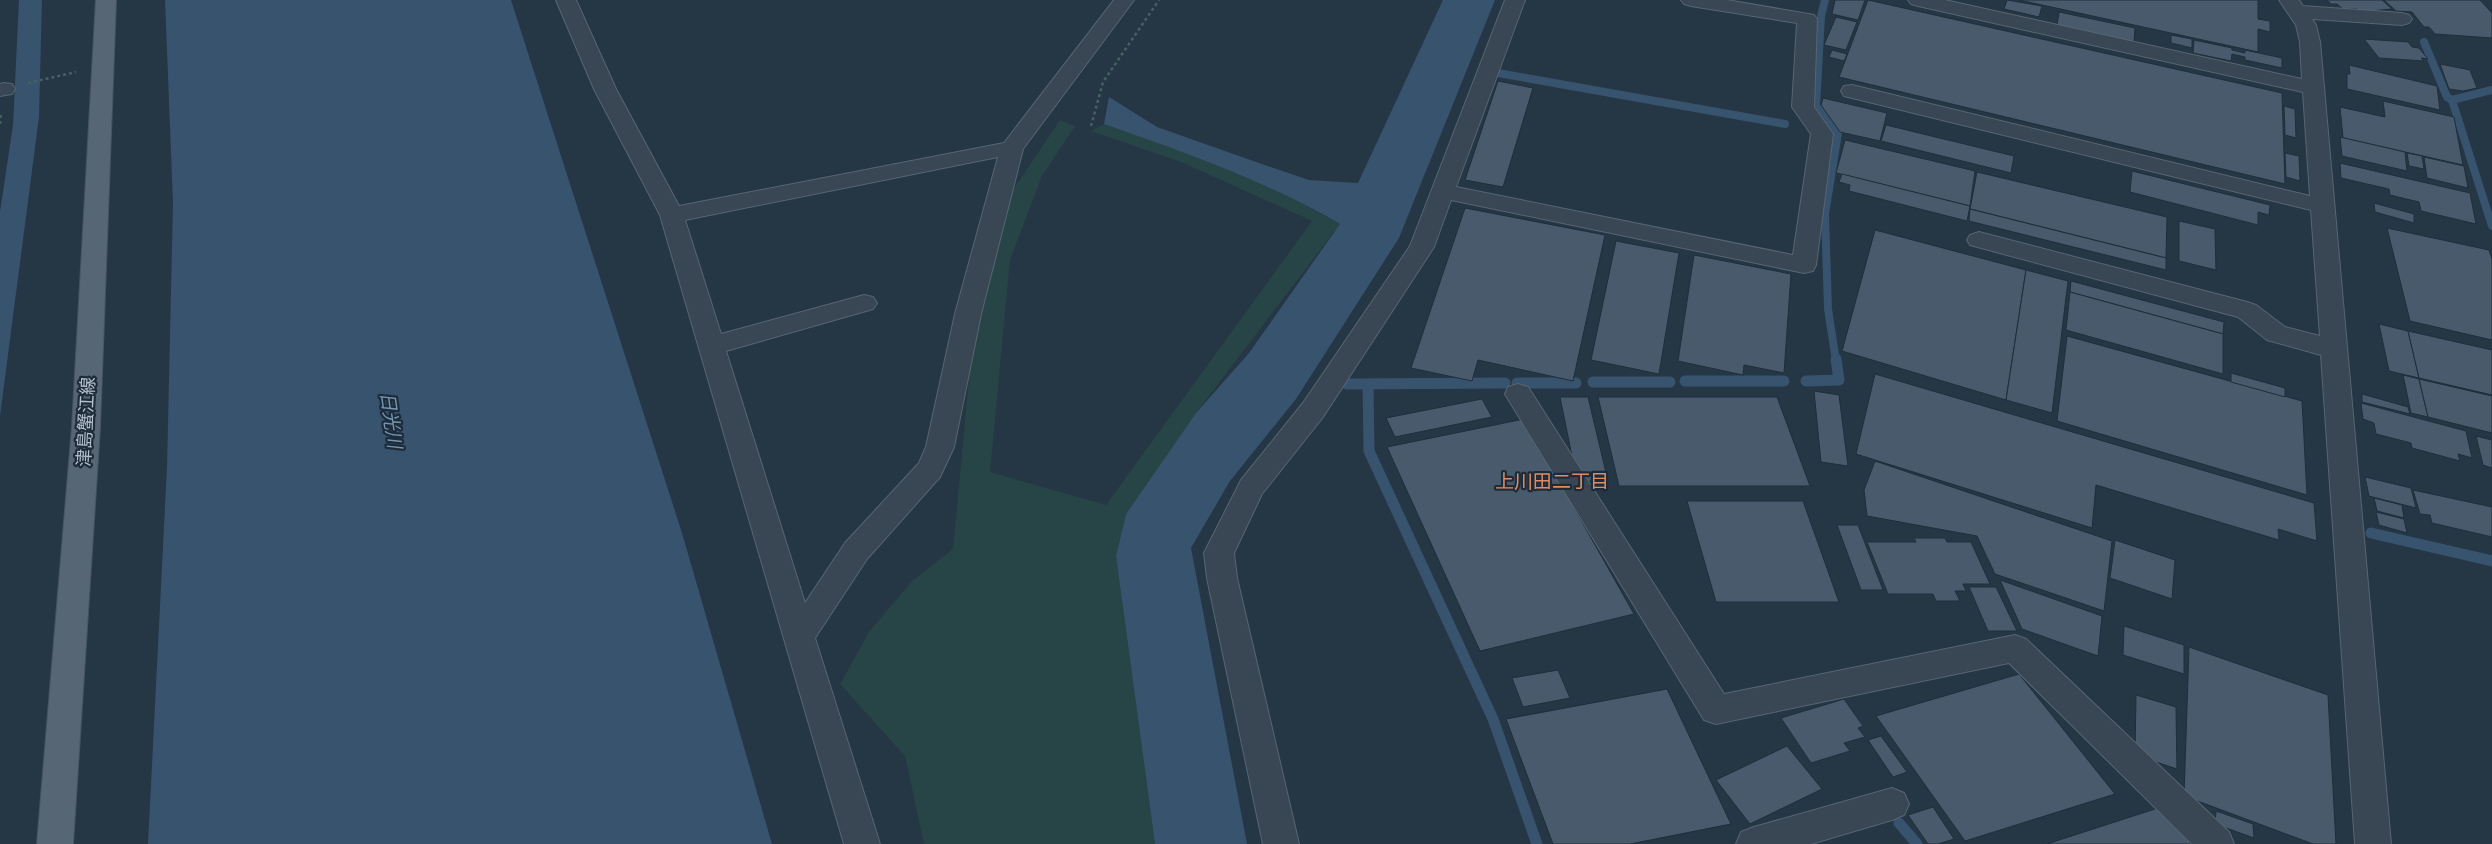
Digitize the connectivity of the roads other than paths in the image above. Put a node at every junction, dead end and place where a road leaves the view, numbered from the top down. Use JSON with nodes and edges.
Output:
{"nodes":[{"id":1,"x":106,"y":0,"type":"edge"},
{"id":2,"x":566,"y":0,"type":"edge"},
{"id":3,"x":1124,"y":0,"type":"edge"},
{"id":4,"x":1515,"y":0,"type":"edge"},
{"id":5,"x":1691,"y":0,"type":"edge"},
{"id":6,"x":1918,"y":0,"type":"edge"},
{"id":7,"x":2294,"y":6,"type":"edge"},
{"id":8,"x":2402,"y":19,"type":"dead end"},
{"id":9,"x":2313,"y":88,"type":"junction"},
{"id":10,"x":1852,"y":91,"type":"dead end"},
{"id":11,"x":1012,"y":148,"type":"junction"},
{"id":12,"x":1443,"y":191,"type":"junction"},
{"id":13,"x":2323,"y":206,"type":"junction"},
{"id":14,"x":672,"y":216,"type":"junction"},
{"id":15,"x":1979,"y":240,"type":"dead end"},
{"id":16,"x":864,"y":303,"type":"dead end"},
{"id":17,"x":712,"y":346,"type":"junction"},
{"id":18,"x":2334,"y":349,"type":"junction"},
{"id":19,"x":1518,"y":394,"type":"dead end"},
{"id":20,"x":800,"y":635,"type":"junction"},
{"id":21,"x":1892,"y":804,"type":"dead end"},
{"id":22,"x":55,"y":844,"type":"edge"},
{"id":23,"x":862,"y":844,"type":"edge"},
{"id":24,"x":1281,"y":844,"type":"edge"},
{"id":25,"x":1754,"y":844,"type":"edge"},
{"id":26,"x":2216,"y":844,"type":"edge"},
{"id":27,"x":2373,"y":844,"type":"edge"}],
"edges":[{"from":1,"to":22,"type":"main road","name":"津島蟹江線"},
{"from":2,"to":14,"type":"street"},
{"from":3,"to":11,"type":"street"},
{"from":4,"to":12,"type":"street"},
{"from":5,"to":12,"type":"street"},
{"from":6,"to":9,"type":"street"},
{"from":7,"to":8,"type":"street"},
{"from":7,"to":9,"type":"street"},
{"from":9,"to":13,"type":"street"},
{"from":10,"to":13,"type":"street"},
{"from":11,"to":14,"type":"street"},
{"from":11,"to":20,"type":"street"},
{"from":12,"to":24,"type":"street"},
{"from":13,"to":18,"type":"street"},
{"from":14,"to":17,"type":"street"},
{"from":15,"to":18,"type":"street"},
{"from":16,"to":17,"type":"street"},
{"from":17,"to":20,"type":"street"},
{"from":18,"to":27,"type":"street"},
{"from":19,"to":26,"type":"street"},
{"from":20,"to":23,"type":"street"},
{"from":21,"to":25,"type":"street"}]}
